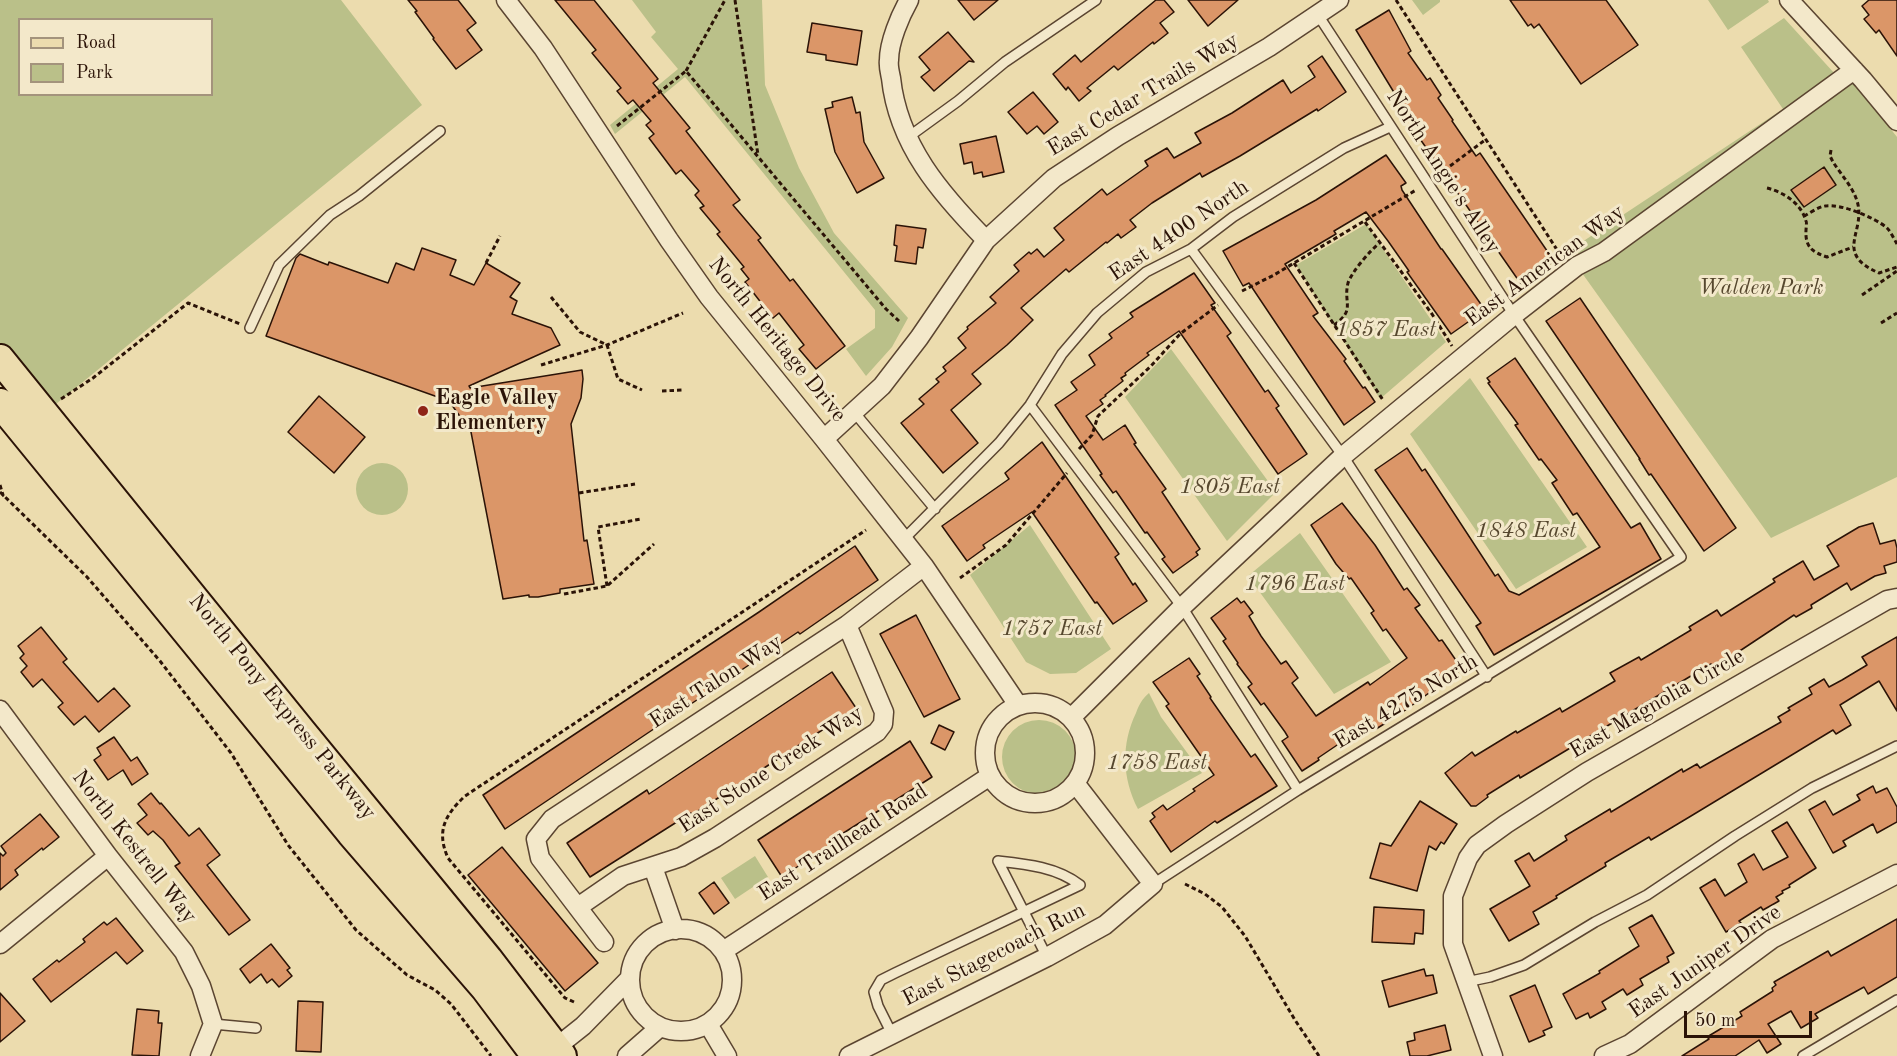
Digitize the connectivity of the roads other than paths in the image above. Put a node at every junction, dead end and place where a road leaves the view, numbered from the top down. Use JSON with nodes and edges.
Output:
{"nodes":[{"id":1,"x":506,"y":0,"type":"edge"},
{"id":2,"x":909,"y":0,"type":"edge"},
{"id":3,"x":1096,"y":0,"type":"edge"},
{"id":4,"x":1339,"y":0,"type":"edge"},
{"id":5,"x":1789,"y":0,"type":"edge"},
{"id":6,"x":1318,"y":15,"type":"junction"},
{"id":7,"x":1854,"y":70,"type":"junction"},
{"id":8,"x":1897,"y":121,"type":"edge"},
{"id":9,"x":1390,"y":127,"type":"junction"},
{"id":10,"x":440,"y":131,"type":"dead end"},
{"id":11,"x":907,"y":139,"type":"junction"},
{"id":12,"x":986,"y":240,"type":"junction"},
{"id":13,"x":1191,"y":249,"type":"junction"},
{"id":14,"x":1514,"y":315,"type":"junction"},
{"id":15,"x":250,"y":328,"type":"road end"},
{"id":16,"x":0,"y":359,"type":"edge"},
{"id":17,"x":0,"y":403,"type":"edge"},
{"id":18,"x":1030,"y":405,"type":"junction"},
{"id":19,"x":854,"y":412,"type":"junction"},
{"id":20,"x":824,"y":439,"type":"junction"},
{"id":21,"x":1343,"y":456,"type":"junction"},
{"id":22,"x":935,"y":509,"type":"junction"},
{"id":23,"x":903,"y":540,"type":"junction"},
{"id":24,"x":1681,"y":556,"type":"joint"},
{"id":25,"x":924,"y":566,"type":"junction"},
{"id":26,"x":1897,"y":598,"type":"edge"},
{"id":27,"x":1182,"y":607,"type":"junction"},
{"id":28,"x":847,"y":625,"type":"junction"},
{"id":29,"x":1487,"y":677,"type":"junction"},
{"id":30,"x":1018,"y":705,"type":"junction"},
{"id":31,"x":0,"y":710,"type":"edge"},
{"id":32,"x":1071,"y":717,"type":"junction"},
{"id":33,"x":1897,"y":746,"type":"edge"},
{"id":34,"x":990,"y":776,"type":"junction"},
{"id":35,"x":1075,"y":783,"type":"junction"},
{"id":36,"x":1298,"y":790,"type":"junction"},
{"id":37,"x":108,"y":856,"type":"junction"},
{"id":38,"x":653,"y":867,"type":"junction"},
{"id":39,"x":1897,"y":874,"type":"edge"},
{"id":40,"x":1154,"y":884,"type":"junction"},
{"id":41,"x":578,"y":907,"type":"junction"},
{"id":42,"x":1023,"y":912,"type":"junction"},
{"id":43,"x":675,"y":930,"type":"junction"},
{"id":44,"x":604,"y":942,"type":"dead end"},
{"id":45,"x":0,"y":944,"type":"edge"},
{"id":46,"x":723,"y":951,"type":"junction"},
{"id":47,"x":1047,"y":957,"type":"junction"},
{"id":48,"x":630,"y":978,"type":"junction"},
{"id":49,"x":1466,"y":982,"type":"junction"},
{"id":50,"x":1897,"y":1000,"type":"edge"},
{"id":51,"x":213,"y":1024,"type":"junction"},
{"id":52,"x":708,"y":1024,"type":"junction"},
{"id":53,"x":660,"y":1027,"type":"junction"},
{"id":54,"x":256,"y":1028,"type":"dead end"},
{"id":55,"x":892,"y":1034,"type":"junction"},
{"id":56,"x":550,"y":1054,"type":"edge"},
{"id":57,"x":200,"y":1056,"type":"edge"},
{"id":58,"x":627,"y":1056,"type":"edge"},
{"id":59,"x":727,"y":1056,"type":"edge"},
{"id":60,"x":849,"y":1056,"type":"edge"},
{"id":61,"x":1492,"y":1056,"type":"edge"},
{"id":62,"x":1604,"y":1056,"type":"edge"},
{"id":63,"x":1803,"y":1056,"type":"edge"}],
"edges":[{"from":1,"to":20,"type":"street","name":"North Heritage Drive"},
{"from":2,"to":11,"type":"street"},
{"from":3,"to":11,"type":"lane"},
{"from":4,"to":6,"type":"street","name":"East Cedar Trails Way"},
{"from":5,"to":7,"type":"street"},
{"from":6,"to":9,"type":"lane","name":"North Angie's Alley"},
{"from":6,"to":12,"type":"street","name":"East Cedar Trails Way"},
{"from":7,"to":8,"type":"street"},
{"from":7,"to":14,"type":"street","name":"East American Way"},
{"from":9,"to":13,"type":"lane","name":"East 4400 North"},
{"from":9,"to":14,"type":"lane","name":"North Angie's Alley"},
{"from":10,"to":15,"type":"lane"},
{"from":11,"to":12,"type":"street"},
{"from":12,"to":19,"type":"street","name":"East Cedar Trails Way"},
{"from":13,"to":18,"type":"lane","name":"East 4400 North"},
{"from":13,"to":21,"type":"lane"},
{"from":14,"to":21,"type":"street","name":"East American Way"},
{"from":14,"to":24,"type":"lane","name":"North Angie's Alley"},
{"from":16,"to":56,"type":"main road","name":"North Pony Express Parkway"},
{"from":17,"to":56,"type":"main road","name":"North Pony Express Parkway"},
{"from":18,"to":22,"type":"lane","name":"East 4400 North"},
{"from":18,"to":27,"type":"lane"},
{"from":19,"to":20,"type":"street","name":"East Cedar Trails Way"},
{"from":19,"to":22,"type":"lane"},
{"from":20,"to":23,"type":"street","name":"North Heritage Drive"},
{"from":21,"to":27,"type":"street","name":"East American Way"},
{"from":21,"to":29,"type":"lane"},
{"from":22,"to":23,"type":"lane","name":"East 4400 North"},
{"from":23,"to":25,"type":"street","name":"North Heritage Drive"},
{"from":24,"to":29,"type":"lane","name":"East 4275 North"},
{"from":25,"to":28,"type":"street","name":"East Talon Way"},
{"from":25,"to":30,"type":"street","name":"North Heritage Drive"},
{"from":26,"to":49,"type":"street","name":"East Magnolia Circle"},
{"from":27,"to":32,"type":"street","name":"East American Way"},
{"from":27,"to":36,"type":"lane"},
{"from":28,"to":38,"type":"street","name":"East Stone Creek Way"},
{"from":28,"to":41,"type":"street","name":"East Talon Way"},
{"from":29,"to":36,"type":"lane","name":"East 4275 North"},
{"from":30,"to":32,"type":"street"},
{"from":30,"to":34,"type":"street"},
{"from":31,"to":37,"type":"street","name":"North Kestrell Way"},
{"from":32,"to":35,"type":"street"},
{"from":33,"to":49,"type":"lane"},
{"from":34,"to":35,"type":"street"},
{"from":34,"to":46,"type":"street","name":"East Trailhead Road"},
{"from":35,"to":40,"type":"street"},
{"from":36,"to":40,"type":"lane","name":"East 4275 North"},
{"from":37,"to":45,"type":"street"},
{"from":37,"to":51,"type":"street","name":"North Kestrell Way"},
{"from":38,"to":41,"type":"street","name":"East Stone Creek Way"},
{"from":38,"to":43,"type":"street"},
{"from":39,"to":62,"type":"street","name":"East Juniper Drive"},
{"from":40,"to":47,"type":"street","name":"East Stagecoach Run"},
{"from":41,"to":44,"type":"street"},
{"from":42,"to":42,"type":"lane"},
{"from":42,"to":47,"type":"lane"},
{"from":42,"to":55,"type":"lane"},
{"from":43,"to":46,"type":"street"},
{"from":43,"to":48,"type":"street"},
{"from":46,"to":52,"type":"street"},
{"from":47,"to":55,"type":"street","name":"East Stagecoach Run"},
{"from":48,"to":53,"type":"street"},
{"from":48,"to":56,"type":"street"},
{"from":49,"to":61,"type":"street","name":"East Magnolia Circle"},
{"from":50,"to":63,"type":"lane"},
{"from":51,"to":54,"type":"lane"},
{"from":51,"to":57,"type":"street"},
{"from":52,"to":53,"type":"street"},
{"from":52,"to":59,"type":"street"},
{"from":53,"to":58,"type":"street"},
{"from":55,"to":60,"type":"street","name":"East Stagecoach Run"}]}
